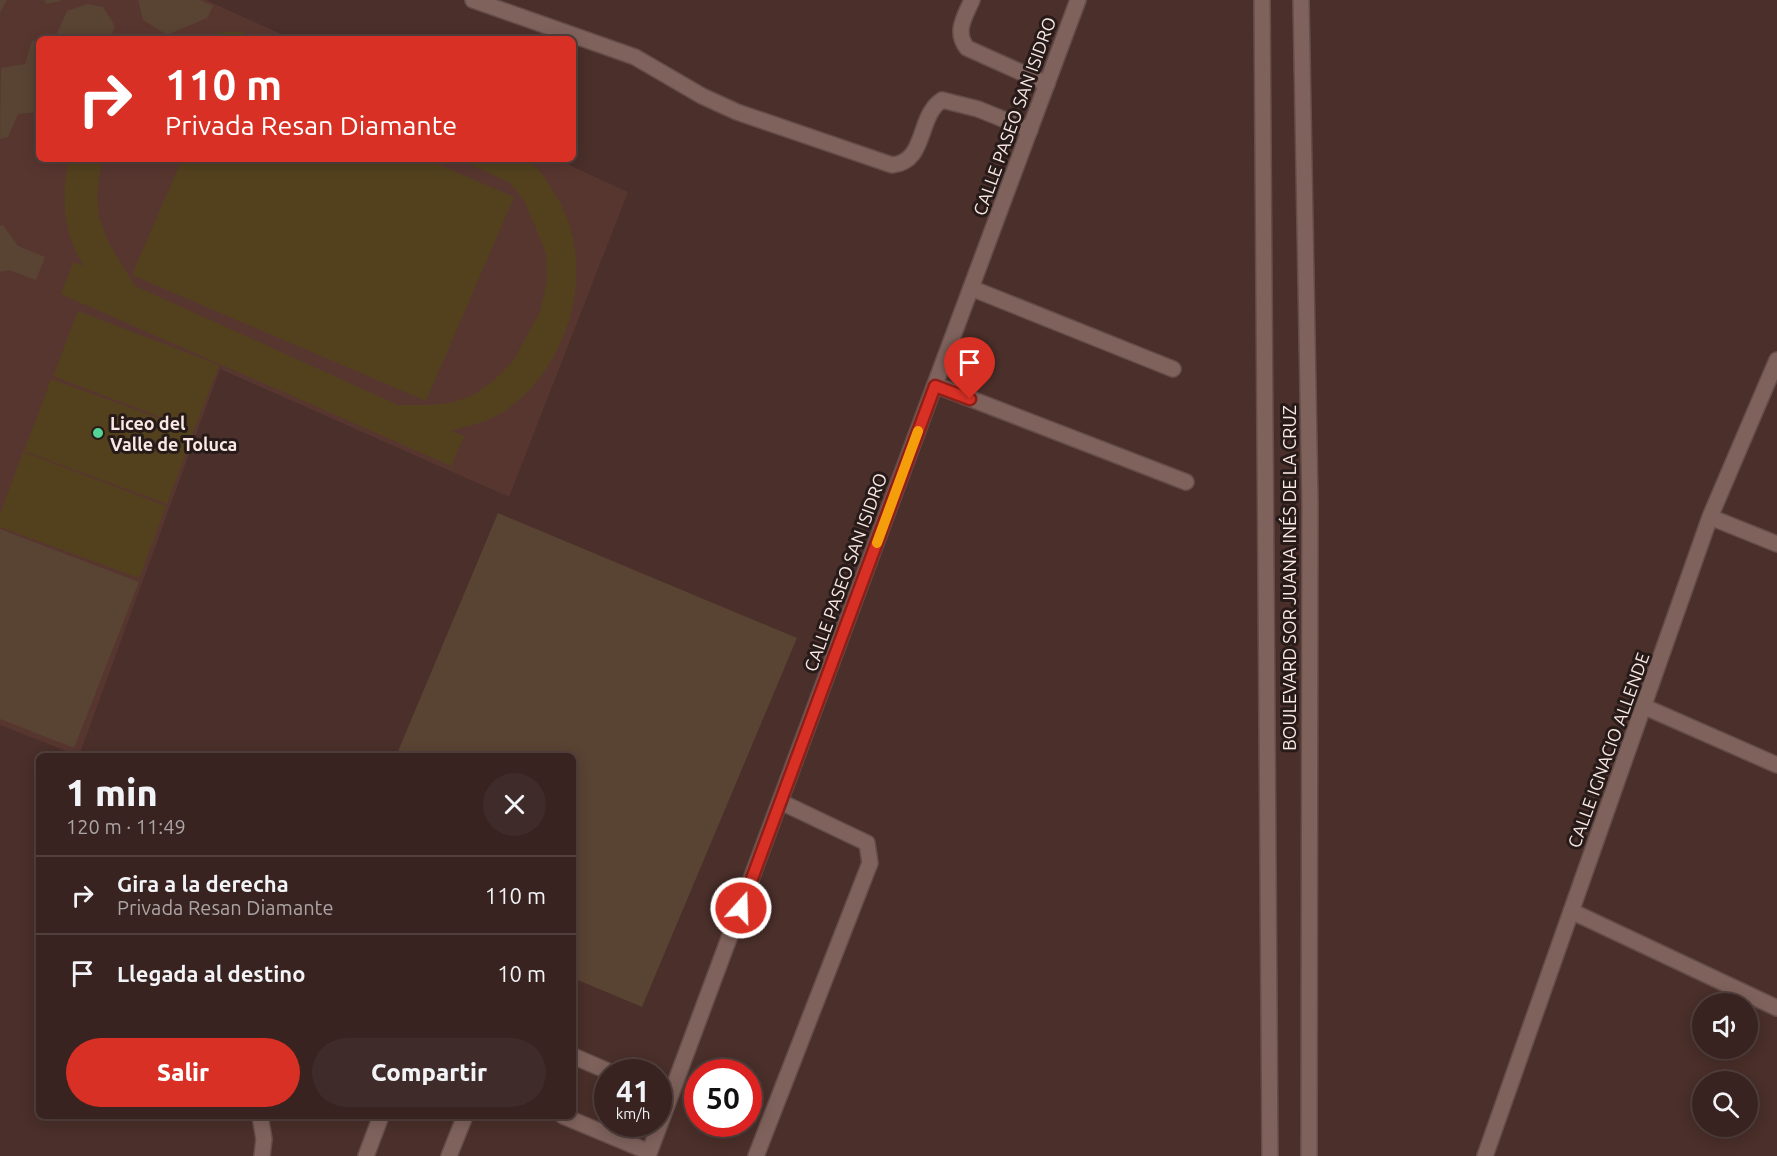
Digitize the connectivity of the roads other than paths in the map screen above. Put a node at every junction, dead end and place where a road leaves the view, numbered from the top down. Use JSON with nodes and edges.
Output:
{"nodes":[{"id":1,"x":473,"y":0,"type":"edge"},
{"id":2,"x":972,"y":0,"type":"edge"},
{"id":3,"x":1078,"y":0,"type":"edge"},
{"id":4,"x":1262,"y":0,"type":"edge"},
{"id":5,"x":1301,"y":0,"type":"edge"},
{"id":6,"x":575,"y":36,"type":"edge"},
{"id":7,"x":576,"y":36,"type":"edge"},
{"id":8,"x":1047,"y":84,"type":"junction"},
{"id":9,"x":1030,"y":130,"type":"junction"},
{"id":10,"x":972,"y":288,"type":"junction"},
{"id":11,"x":1777,"y":360,"type":"edge"},
{"id":12,"x":1173,"y":369,"type":"dead end"},
{"id":13,"x":935,"y":386,"type":"junction"},
{"id":14,"x":1186,"y":482,"type":"dead end"},
{"id":15,"x":1710,"y":517,"type":"junction"},
{"id":16,"x":1777,"y":544,"type":"edge"},
{"id":17,"x":1645,"y":707,"type":"junction"},
{"id":18,"x":1777,"y":765,"type":"edge"},
{"id":19,"x":781,"y":802,"type":"junction"},
{"id":20,"x":1571,"y":911,"type":"junction"},
{"id":21,"x":1777,"y":1008,"type":"edge"},
{"id":22,"x":576,"y":1057,"type":"edge"},
{"id":23,"x":594,"y":1065,"type":"edge"},
{"id":24,"x":672,"y":1077,"type":"edge"},
{"id":25,"x":261,"y":1119,"type":"edge"},
{"id":26,"x":380,"y":1119,"type":"edge"},
{"id":27,"x":464,"y":1119,"type":"edge"},
{"id":28,"x":570,"y":1119,"type":"edge"},
{"id":29,"x":653,"y":1137,"type":"edge"},
{"id":30,"x":648,"y":1154,"type":"edge"},
{"id":31,"x":262,"y":1156,"type":"edge"},
{"id":32,"x":366,"y":1156,"type":"edge"},
{"id":33,"x":449,"y":1156,"type":"edge"},
{"id":34,"x":756,"y":1156,"type":"edge"},
{"id":35,"x":1270,"y":1156,"type":"edge"},
{"id":36,"x":1309,"y":1156,"type":"edge"},
{"id":37,"x":1485,"y":1156,"type":"edge"}],
"edges":[{"from":1,"to":6,"type":"main road"},
{"from":2,"to":8,"type":"main road"},
{"from":3,"to":8,"type":"main road","name":"CALLE PASEO SAN ISIDRO"},
{"from":4,"to":35,"type":"main road","name":"BOULEVARD SOR JUANA INÉS DE LA CRUZ"},
{"from":5,"to":36,"type":"main road","name":"BOULEVARD SOR JUANA INÉS DE LA CRUZ"},
{"from":7,"to":9,"type":"main road"},
{"from":8,"to":9,"type":"main road","name":"CALLE PASEO SAN ISIDRO"},
{"from":9,"to":10,"type":"main road","name":"CALLE PASEO SAN ISIDRO"},
{"from":10,"to":12,"type":"main road"},
{"from":10,"to":13,"type":"main road","name":"CALLE PASEO SAN ISIDRO"},
{"from":11,"to":15,"type":"main road","name":"CALLE IGNACIO ALLENDE"},
{"from":13,"to":14,"type":"main road"},
{"from":13,"to":19,"type":"main road","name":"CALLE PASEO SAN ISIDRO"},
{"from":15,"to":16,"type":"main road"},
{"from":15,"to":17,"type":"main road","name":"CALLE IGNACIO ALLENDE"},
{"from":17,"to":18,"type":"main road"},
{"from":17,"to":20,"type":"main road","name":"CALLE IGNACIO ALLENDE"},
{"from":19,"to":24,"type":"main road","name":"CALLE PASEO SAN ISIDRO"},
{"from":19,"to":34,"type":"main road"},
{"from":20,"to":21,"type":"main road"},
{"from":20,"to":37,"type":"main road","name":"CALLE IGNACIO ALLENDE"},
{"from":22,"to":23,"type":"main road"},
{"from":25,"to":31,"type":"main road"},
{"from":26,"to":32,"type":"main road"},
{"from":27,"to":33,"type":"main road"},
{"from":28,"to":30,"type":"main road"},
{"from":29,"to":30,"type":"main road","name":"CALLE PASEO SAN ISIDRO"}]}
